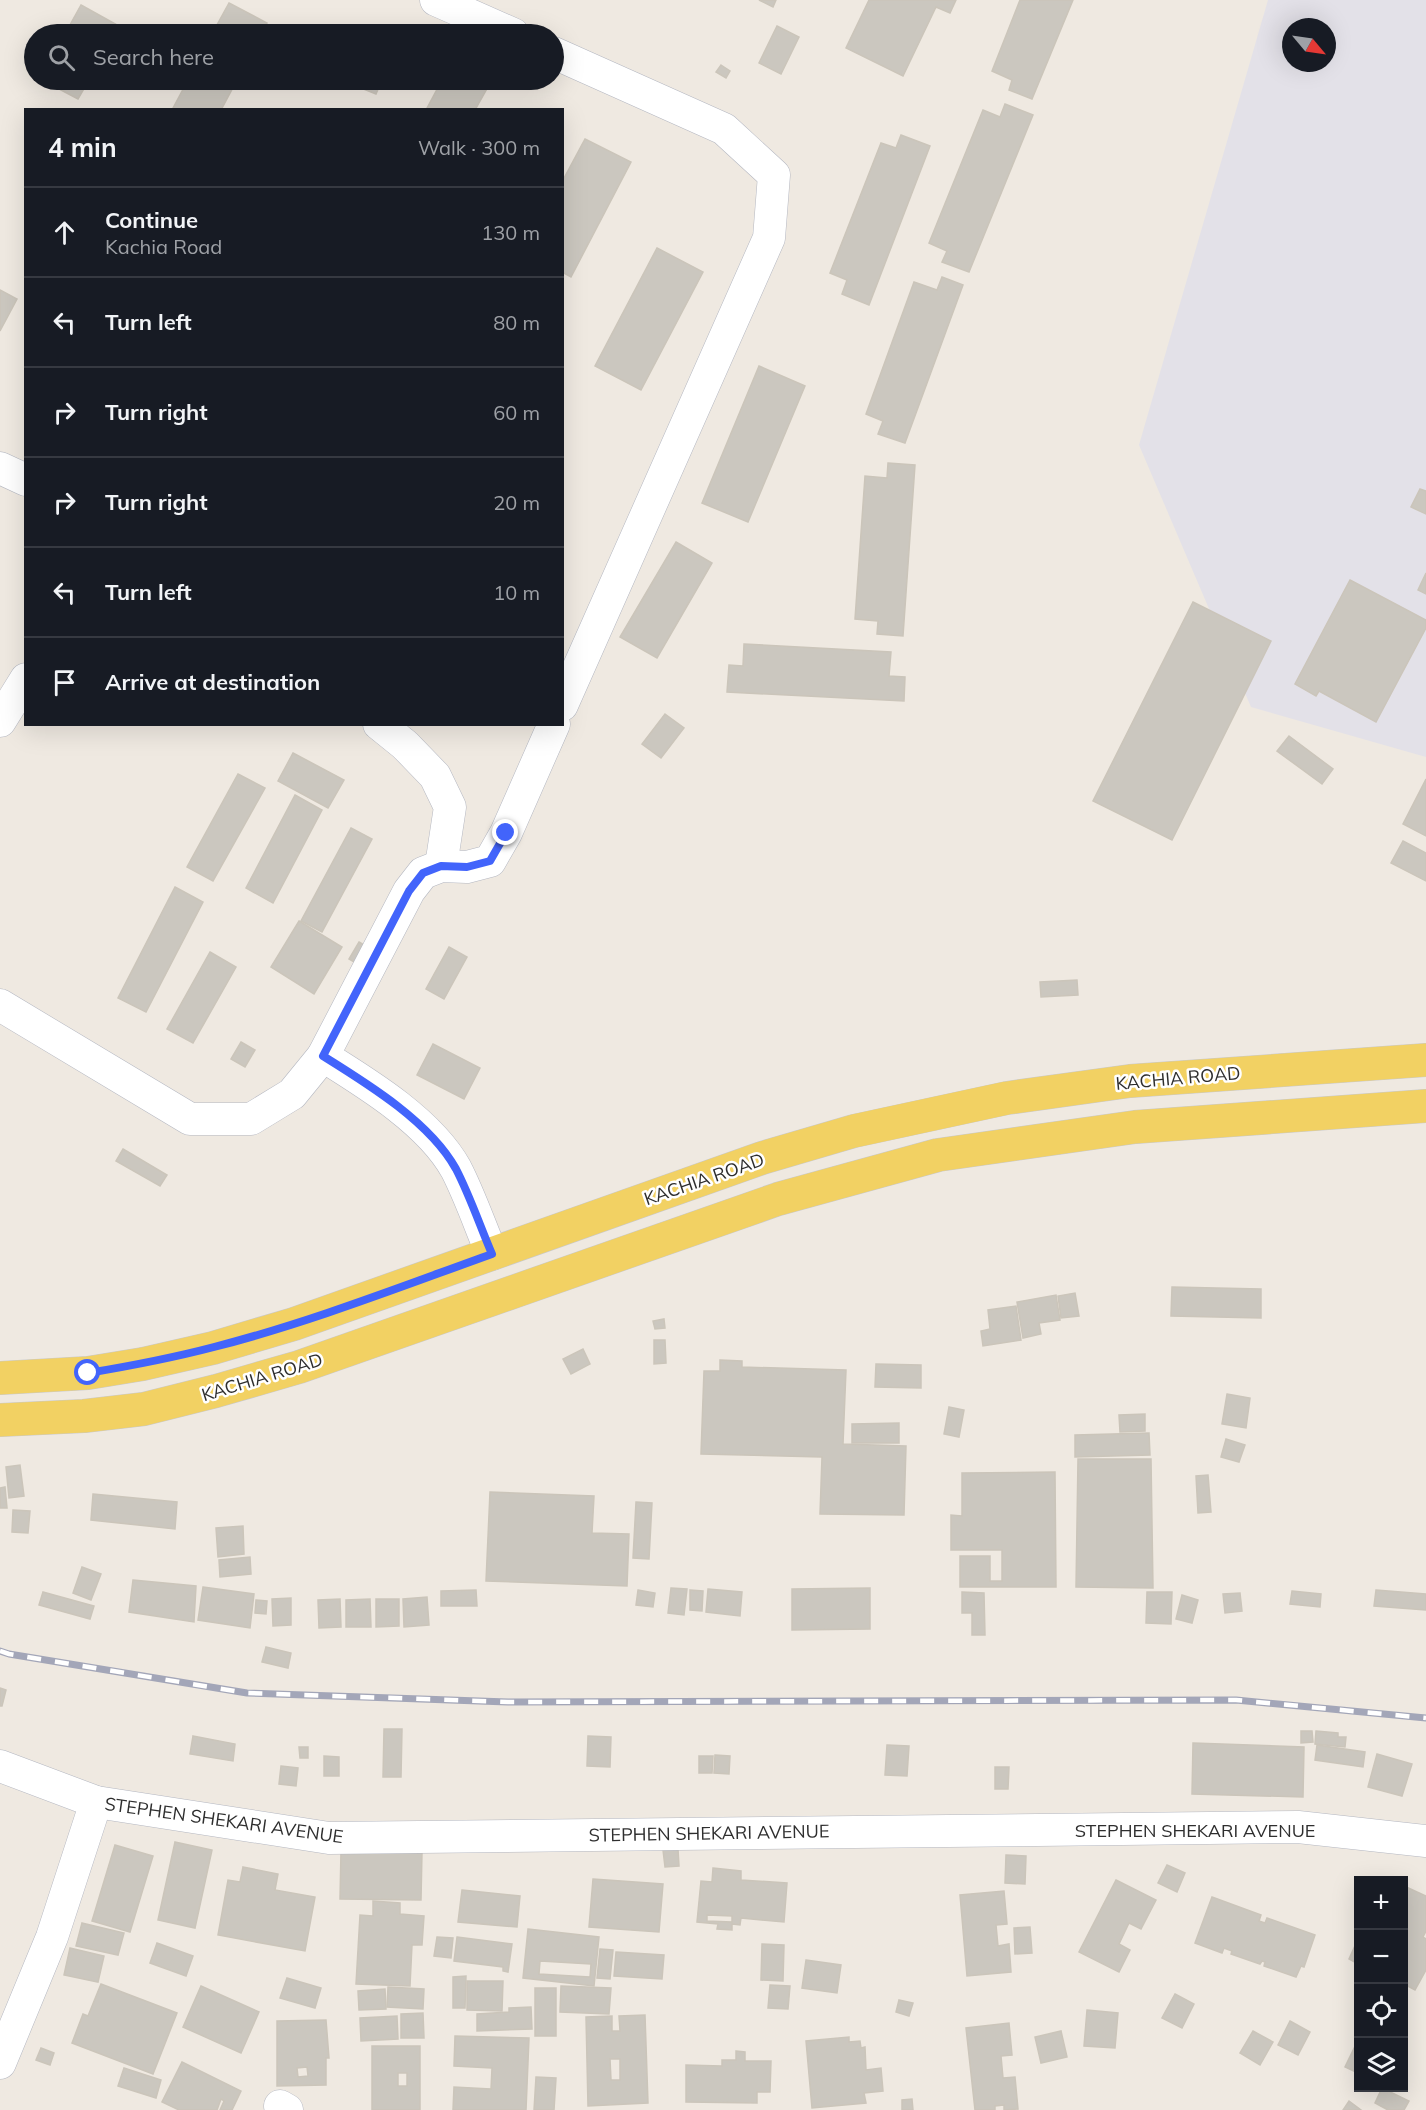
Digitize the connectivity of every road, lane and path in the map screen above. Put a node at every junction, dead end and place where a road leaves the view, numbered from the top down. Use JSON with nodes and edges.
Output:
{"nodes":[{"id":1,"x":436,"y":0,"type":"edge"},
{"id":2,"x":490,"y":24,"type":"edge"},
{"id":3,"x":564,"y":57,"type":"edge"},
{"id":4,"x":0,"y":468,"type":"edge"},
{"id":5,"x":24,"y":479,"type":"edge"},
{"id":6,"x":24,"y":681,"type":"edge"},
{"id":7,"x":564,"y":700,"type":"edge"},
{"id":8,"x":0,"y":721,"type":"edge"},
{"id":9,"x":381,"y":726,"type":"edge"},
{"id":10,"x":553,"y":726,"type":"edge"},
{"id":11,"x":441,"y":866,"type":"junction"},
{"id":12,"x":0,"y":1005,"type":"edge"},
{"id":13,"x":323,"y":1056,"type":"junction"},
{"id":14,"x":1426,"y":1060,"type":"edge"},
{"id":15,"x":1426,"y":1106,"type":"edge"},
{"id":16,"x":492,"y":1254,"type":"junction"},
{"id":17,"x":0,"y":1378,"type":"edge"},
{"id":18,"x":0,"y":1420,"type":"edge"},
{"id":19,"x":0,"y":1766,"type":"edge"},
{"id":20,"x":96,"y":1802,"type":"junction"},
{"id":21,"x":1426,"y":1841,"type":"edge"},
{"id":22,"x":0,"y":2062,"type":"edge"}],
"edges":[{"from":1,"to":2,"type":"street"},
{"from":3,"to":7,"type":"street"},
{"from":4,"to":5,"type":"street"},
{"from":6,"to":8,"type":"street"},
{"from":9,"to":11,"type":"street"},
{"from":10,"to":11,"type":"street"},
{"from":11,"to":13,"type":"street"},
{"from":12,"to":13,"type":"street"},
{"from":13,"to":16,"type":"street"},
{"from":14,"to":16,"type":"main road","name":"KACHIA ROAD"},
{"from":15,"to":18,"type":"main road","name":"KACHIA ROAD"},
{"from":16,"to":17,"type":"main road","name":"KACHIA ROAD"},
{"from":19,"to":20,"type":"street","name":"STEPHEN SHEKARI AVENUE"},
{"from":20,"to":21,"type":"street","name":"STEPHEN SHEKARI AVENUE"},
{"from":20,"to":22,"type":"street"}]}
